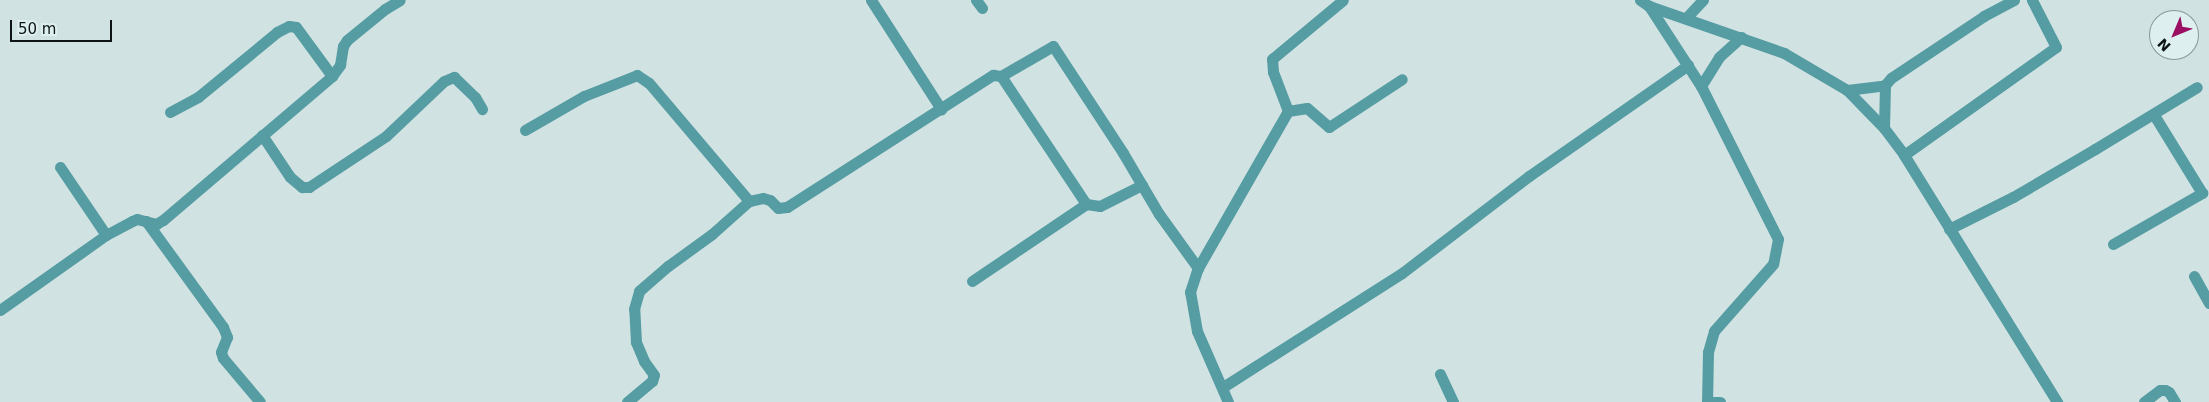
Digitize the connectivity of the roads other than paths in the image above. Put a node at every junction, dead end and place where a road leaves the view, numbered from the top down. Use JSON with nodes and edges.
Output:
{"nodes":[{"id":1,"x":400,"y":0,"type":"edge"},
{"id":2,"x":871,"y":0,"type":"edge"},
{"id":3,"x":1343,"y":0,"type":"edge"},
{"id":4,"x":1703,"y":0,"type":"edge"},
{"id":5,"x":2014,"y":0,"type":"edge"},
{"id":6,"x":2032,"y":0,"type":"edge"},
{"id":7,"x":1645,"y":3,"type":"edge"},
{"id":8,"x":1326,"y":5,"type":"edge"},
{"id":9,"x":1686,"y":18,"type":"junction"},
{"id":10,"x":1741,"y":37,"type":"junction"},
{"id":11,"x":1688,"y":65,"type":"junction"},
{"id":12,"x":332,"y":76,"type":"junction"},
{"id":13,"x":1001,"y":76,"type":"junction"},
{"id":14,"x":1402,"y":79,"type":"dead end"},
{"id":15,"x":1885,"y":85,"type":"junction"},
{"id":16,"x":1701,"y":86,"type":"junction"},
{"id":17,"x":2197,"y":87,"type":"dead end"},
{"id":18,"x":1847,"y":90,"type":"junction"},
{"id":19,"x":482,"y":109,"type":"dead end"},
{"id":20,"x":941,"y":109,"type":"junction"},
{"id":21,"x":1288,"y":111,"type":"junction"},
{"id":22,"x":170,"y":112,"type":"dead end"},
{"id":23,"x":2154,"y":115,"type":"junction"},
{"id":24,"x":1884,"y":128,"type":"junction"},
{"id":25,"x":525,"y":130,"type":"dead end"},
{"id":26,"x":262,"y":135,"type":"junction"},
{"id":27,"x":1904,"y":155,"type":"junction"},
{"id":28,"x":60,"y":167,"type":"dead end"},
{"id":29,"x":1142,"y":185,"type":"junction"},
{"id":30,"x":749,"y":201,"type":"junction"},
{"id":31,"x":1086,"y":204,"type":"junction"},
{"id":32,"x":146,"y":221,"type":"junction"},
{"id":33,"x":1949,"y":229,"type":"junction"},
{"id":34,"x":106,"y":235,"type":"junction"},
{"id":35,"x":2113,"y":244,"type":"dead end"},
{"id":36,"x":1198,"y":268,"type":"junction"},
{"id":37,"x":2194,"y":276,"type":"dead end"},
{"id":38,"x":972,"y":281,"type":"dead end"},
{"id":39,"x":2209,"y":303,"type":"edge"},
{"id":40,"x":0,"y":310,"type":"edge"},
{"id":41,"x":1440,"y":374,"type":"dead end"},
{"id":42,"x":1223,"y":387,"type":"junction"},
{"id":43,"x":260,"y":402,"type":"edge"},
{"id":44,"x":627,"y":402,"type":"edge"},
{"id":45,"x":1228,"y":402,"type":"edge"},
{"id":46,"x":1453,"y":402,"type":"edge"},
{"id":47,"x":1707,"y":402,"type":"edge"},
{"id":48,"x":1720,"y":402,"type":"edge"},
{"id":49,"x":2057,"y":402,"type":"edge"},
{"id":50,"x":2144,"y":402,"type":"edge"},
{"id":51,"x":2175,"y":402,"type":"edge"}],
"edges":[{"from":1,"to":12,"type":"street"},
{"from":2,"to":20,"type":"street"},
{"from":3,"to":8,"type":"street"},
{"from":4,"to":9,"type":"street"},
{"from":5,"to":15,"type":"street"},
{"from":6,"to":27,"type":"street"},
{"from":7,"to":9,"type":"street"},
{"from":7,"to":11,"type":"street"},
{"from":8,"to":21,"type":"street"},
{"from":9,"to":10,"type":"street"},
{"from":10,"to":16,"type":"street"},
{"from":10,"to":18,"type":"street"},
{"from":11,"to":16,"type":"street"},
{"from":11,"to":42,"type":"street"},
{"from":12,"to":22,"type":"street"},
{"from":12,"to":26,"type":"street"},
{"from":13,"to":20,"type":"street"},
{"from":13,"to":29,"type":"street"},
{"from":13,"to":31,"type":"street"},
{"from":14,"to":21,"type":"street"},
{"from":15,"to":18,"type":"street"},
{"from":15,"to":24,"type":"street"},
{"from":16,"to":47,"type":"street"},
{"from":17,"to":23,"type":"street"},
{"from":18,"to":24,"type":"street"},
{"from":19,"to":26,"type":"street"},
{"from":20,"to":30,"type":"street"},
{"from":21,"to":36,"type":"street"},
{"from":23,"to":33,"type":"street"},
{"from":23,"to":35,"type":"street"},
{"from":24,"to":27,"type":"street"},
{"from":25,"to":30,"type":"street"},
{"from":26,"to":32,"type":"street"},
{"from":27,"to":33,"type":"street"},
{"from":28,"to":34,"type":"street"},
{"from":29,"to":31,"type":"street"},
{"from":29,"to":36,"type":"street"},
{"from":30,"to":44,"type":"street"},
{"from":31,"to":38,"type":"street"},
{"from":32,"to":34,"type":"street"},
{"from":32,"to":43,"type":"street"},
{"from":33,"to":49,"type":"street"},
{"from":34,"to":40,"type":"street"},
{"from":36,"to":42,"type":"street"},
{"from":37,"to":39,"type":"street"},
{"from":41,"to":46,"type":"street"},
{"from":42,"to":45,"type":"street"},
{"from":47,"to":48,"type":"street"},
{"from":50,"to":51,"type":"street"}]}
